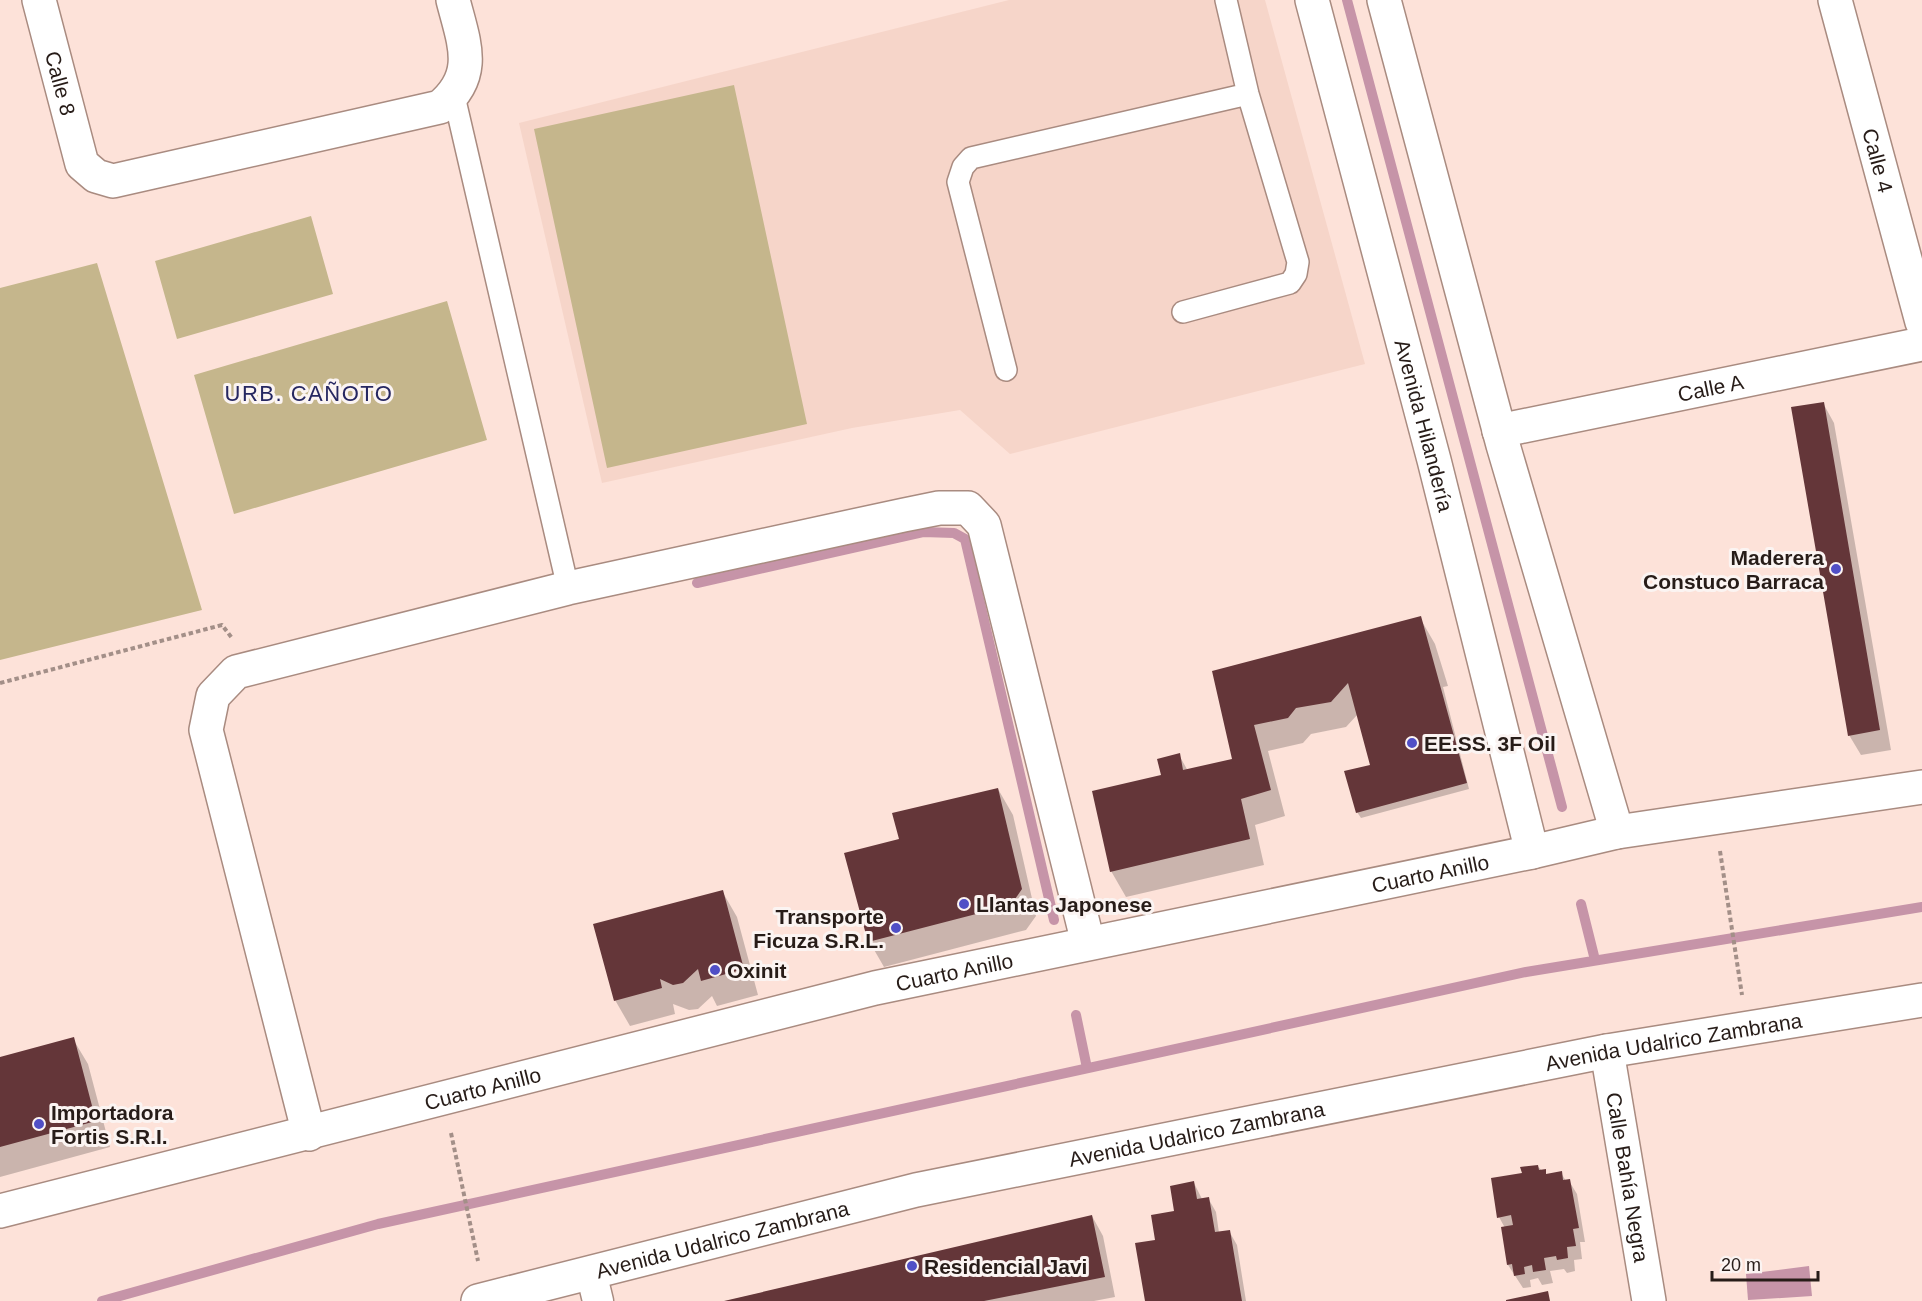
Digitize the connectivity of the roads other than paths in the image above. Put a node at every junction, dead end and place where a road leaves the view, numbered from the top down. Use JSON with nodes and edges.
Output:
{"nodes":[{"id":1,"x":39,"y":0,"type":"edge"},
{"id":2,"x":453,"y":0,"type":"edge"},
{"id":3,"x":1226,"y":0,"type":"edge"},
{"id":4,"x":1312,"y":0,"type":"edge"},
{"id":5,"x":1384,"y":0,"type":"edge"},
{"id":6,"x":1835,"y":0,"type":"edge"},
{"id":7,"x":459,"y":87,"type":"junction"},
{"id":8,"x":1248,"y":94,"type":"junction"},
{"id":9,"x":1183,"y":312,"type":"dead end"},
{"id":10,"x":1922,"y":321,"type":"edge"},
{"id":11,"x":1922,"y":344,"type":"edge"},
{"id":12,"x":1006,"y":370,"type":"dead end"},
{"id":13,"x":1499,"y":431,"type":"junction"},
{"id":14,"x":568,"y":588,"type":"junction"},
{"id":15,"x":1922,"y":787,"type":"edge"},
{"id":16,"x":1617,"y":832,"type":"junction"},
{"id":17,"x":1532,"y":852,"type":"junction"},
{"id":18,"x":1088,"y":943,"type":"junction"},
{"id":19,"x":1922,"y":1000,"type":"edge"},
{"id":20,"x":1607,"y":1051,"type":"junction"},
{"id":21,"x":309,"y":1134,"type":"junction"},
{"id":22,"x":0,"y":1211,"type":"edge"},
{"id":23,"x":595,"y":1287,"type":"edge"},
{"id":24,"x":478,"y":1301,"type":"edge"},
{"id":25,"x":1649,"y":1301,"type":"edge"}],
"edges":[{"from":1,"to":7,"type":"main road","name":"Calle 8"},
{"from":2,"to":7,"type":"main road"},
{"from":3,"to":8,"type":"lane"},
{"from":4,"to":17,"type":"main road","name":"Avenida Hilandería"},
{"from":5,"to":13,"type":"main road"},
{"from":6,"to":10,"type":"main road","name":"Calle 4"},
{"from":7,"to":14,"type":"lane"},
{"from":8,"to":9,"type":"lane"},
{"from":8,"to":12,"type":"lane"},
{"from":11,"to":13,"type":"main road","name":"Calle A"},
{"from":13,"to":16,"type":"main road"},
{"from":14,"to":18,"type":"main road"},
{"from":14,"to":21,"type":"main road"},
{"from":15,"to":16,"type":"main road","name":"Cuarto Anillo"},
{"from":16,"to":17,"type":"main road","name":"Cuarto Anillo"},
{"from":17,"to":18,"type":"main road","name":"Cuarto Anillo"},
{"from":18,"to":21,"type":"main road","name":"Cuarto Anillo"},
{"from":19,"to":20,"type":"main road","name":"Avenida Udalrico Zambrana"},
{"from":20,"to":23,"type":"main road","name":"Avenida Udalrico Zambrana"},
{"from":20,"to":25,"type":"main road","name":"Calle Bahía Negra"},
{"from":21,"to":22,"type":"main road","name":"Cuarto Anillo"},
{"from":23,"to":24,"type":"main road","name":"Avenida Udalrico Zambrana"}]}
